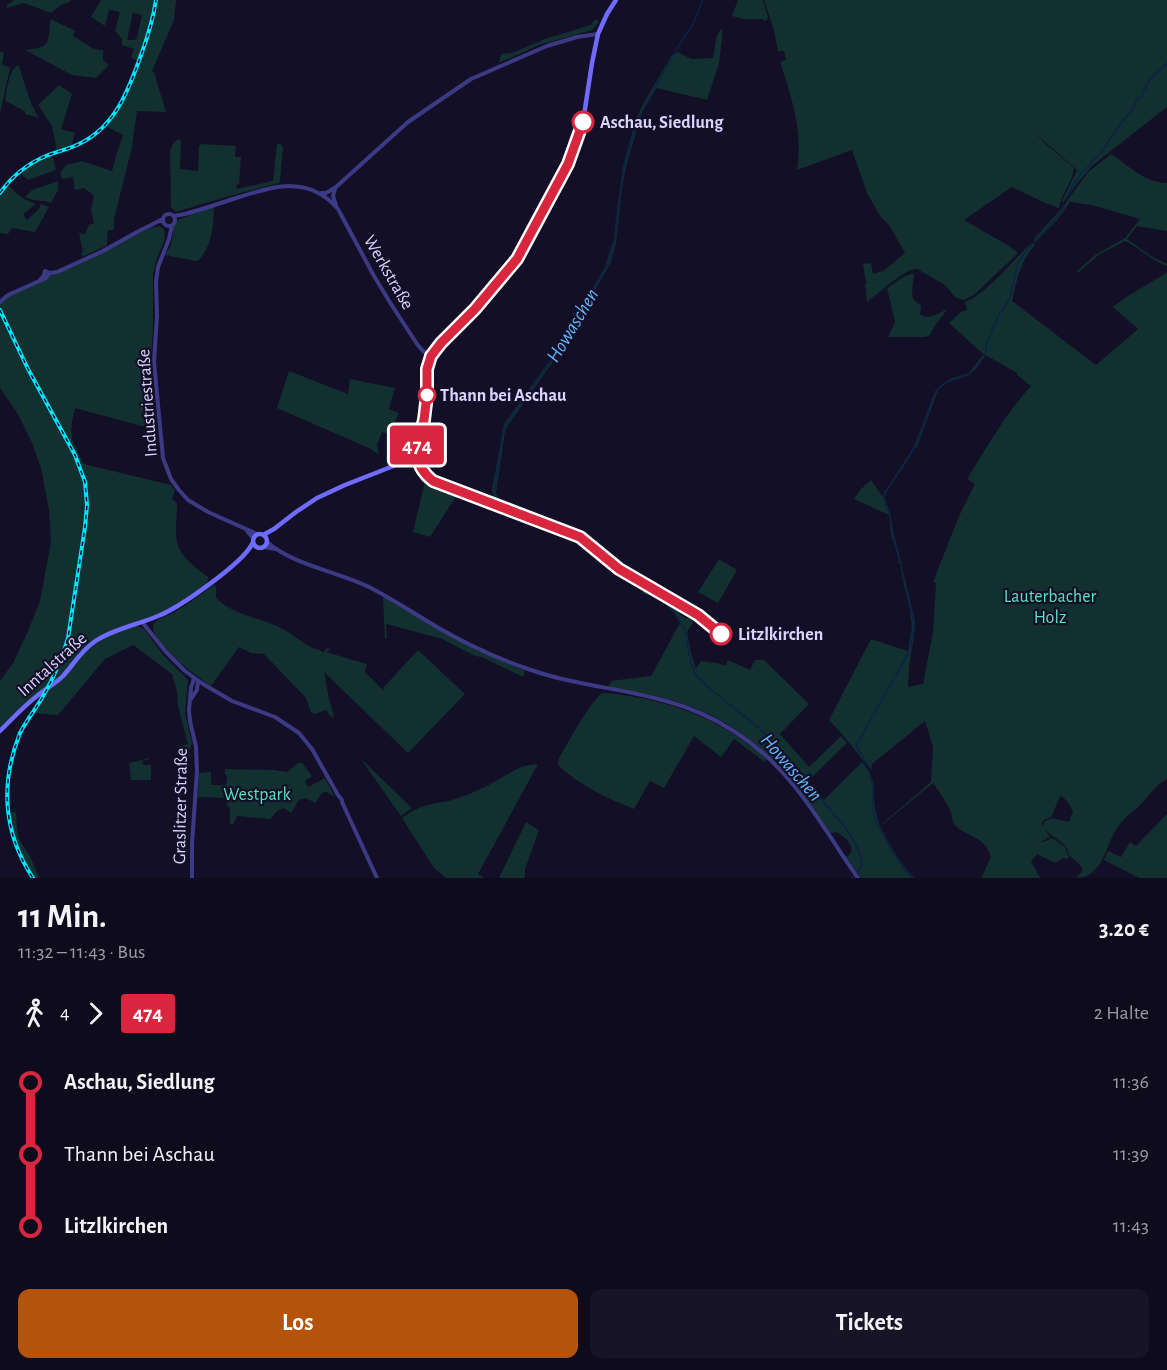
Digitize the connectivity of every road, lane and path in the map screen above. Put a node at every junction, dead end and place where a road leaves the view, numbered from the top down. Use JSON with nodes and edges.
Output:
{"nodes":[{"id":1,"x":616,"y":0,"type":"edge"},
{"id":2,"x":598,"y":36,"type":"junction"},
{"id":3,"x":335,"y":188,"type":"junction"},
{"id":4,"x":320,"y":193,"type":"junction"},
{"id":5,"x":327,"y":198,"type":"junction"},
{"id":6,"x":338,"y":209,"type":"junction"},
{"id":7,"x":174,"y":218,"type":"junction"},
{"id":8,"x":167,"y":223,"type":"junction"},
{"id":9,"x":0,"y":302,"type":"edge"},
{"id":10,"x":431,"y":356,"type":"junction"},
{"id":11,"x":260,"y":540,"type":"junction"},
{"id":12,"x":243,"y":556,"type":"junction"},
{"id":13,"x":146,"y":623,"type":"junction"},
{"id":14,"x":150,"y":632,"type":"junction"},
{"id":15,"x":196,"y":679,"type":"junction"},
{"id":16,"x":209,"y":688,"type":"junction"},
{"id":17,"x":195,"y":693,"type":"junction"},
{"id":18,"x":191,"y":700,"type":"junction"},
{"id":19,"x":0,"y":731,"type":"edge"},
{"id":20,"x":192,"y":878,"type":"edge"},
{"id":21,"x":377,"y":878,"type":"edge"},
{"id":22,"x":858,"y":878,"type":"edge"}],
"edges":[{"from":1,"to":2,"type":"main road"},
{"from":2,"to":3,"type":"street"},
{"from":2,"to":10,"type":"main road"},
{"from":3,"to":4,"type":"street"},
{"from":3,"to":5,"type":"street"},
{"from":3,"to":6,"type":"street"},
{"from":4,"to":5,"type":"street","name":"Werkstraße"},
{"from":4,"to":7,"type":"street"},
{"from":5,"to":6,"type":"street","name":"Werkstraße"},
{"from":6,"to":10,"type":"street","name":"Werkstraße"},
{"from":7,"to":8,"type":"street"},
{"from":7,"to":8,"type":"street"},
{"from":8,"to":9,"type":"street"},
{"from":8,"to":11,"type":"street","name":"Industriestraße"},
{"from":10,"to":11,"type":"main road"},
{"from":11,"to":12,"type":"main road"},
{"from":11,"to":12,"type":"main road"},
{"from":11,"to":22,"type":"street","name":"Industriestraße"},
{"from":12,"to":13,"type":"main road","name":"Inntalstraße"},
{"from":13,"to":14,"type":"street"},
{"from":13,"to":14,"type":"street"},
{"from":13,"to":19,"type":"main road","name":"Inntalstraße"},
{"from":14,"to":15,"type":"street"},
{"from":15,"to":16,"type":"street"},
{"from":15,"to":17,"type":"street"},
{"from":15,"to":18,"type":"street","name":"Graslitzer Straße"},
{"from":16,"to":17,"type":"street"},
{"from":16,"to":21,"type":"street"},
{"from":17,"to":18,"type":"street"},
{"from":18,"to":20,"type":"street","name":"Graslitzer Straße"}]}
